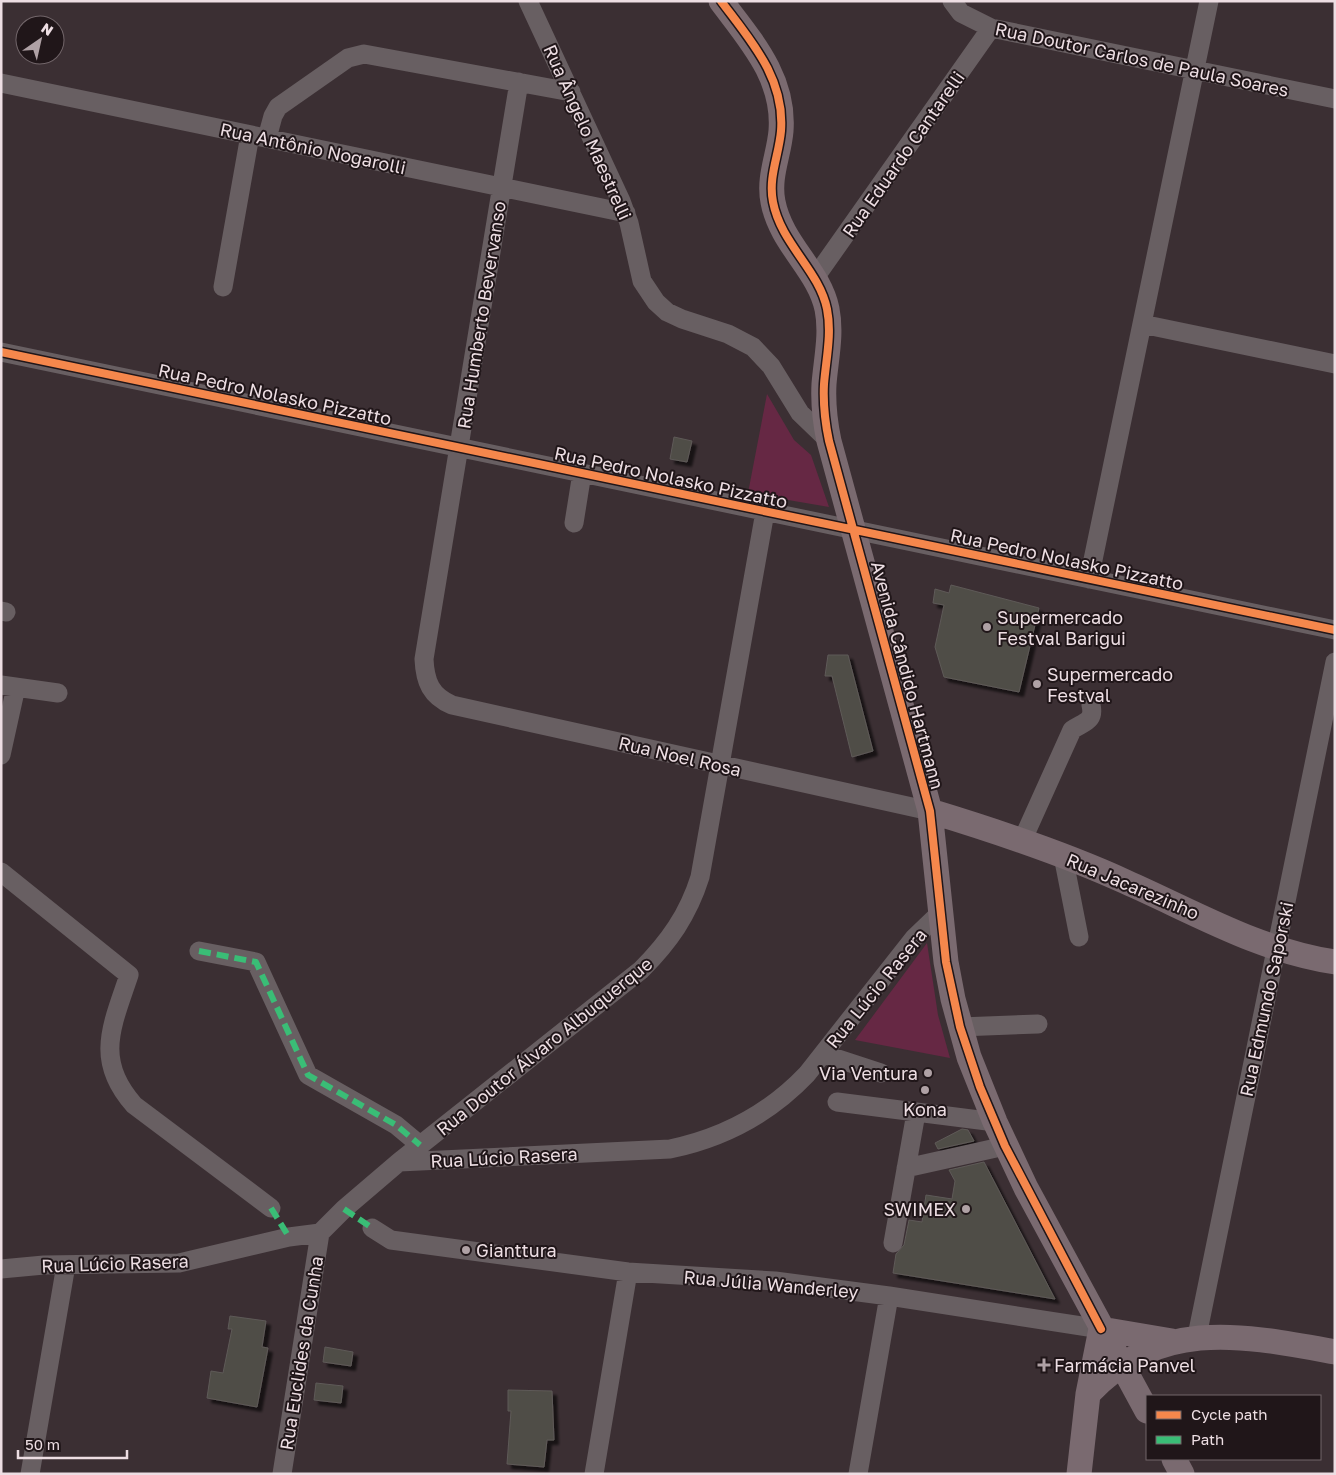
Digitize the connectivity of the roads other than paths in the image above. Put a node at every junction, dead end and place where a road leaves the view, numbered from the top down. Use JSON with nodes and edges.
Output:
{"nodes":[{"id":1,"x":528,"y":1,"type":"edge"},
{"id":2,"x":721,"y":1,"type":"edge"},
{"id":3,"x":1209,"y":1,"type":"edge"},
{"id":4,"x":953,"y":4,"type":"edge"},
{"id":5,"x":991,"y":28,"type":"junction"},
{"id":6,"x":1194,"y":70,"type":"junction"},
{"id":7,"x":519,"y":82,"type":"junction"},
{"id":8,"x":1,"y":83,"type":"edge"},
{"id":9,"x":571,"y":92,"type":"junction"},
{"id":10,"x":1335,"y":100,"type":"edge"},
{"id":11,"x":258,"y":137,"type":"junction"},
{"id":12,"x":502,"y":187,"type":"junction"},
{"id":13,"x":626,"y":213,"type":"junction"},
{"id":14,"x":814,"y":279,"type":"junction"},
{"id":15,"x":223,"y":287,"type":"dead end"},
{"id":16,"x":1142,"y":324,"type":"junction"},
{"id":17,"x":1,"y":352,"type":"edge"},
{"id":18,"x":1335,"y":364,"type":"edge"},
{"id":19,"x":829,"y":441,"type":"junction"},
{"id":20,"x":460,"y":448,"type":"junction"},
{"id":21,"x":582,"y":473,"type":"junction"},
{"id":22,"x":765,"y":512,"type":"junction"},
{"id":23,"x":574,"y":523,"type":"dead end"},
{"id":24,"x":853,"y":530,"type":"junction"},
{"id":25,"x":1089,"y":579,"type":"junction"},
{"id":26,"x":1335,"y":630,"type":"edge"},
{"id":27,"x":1335,"y":662,"type":"edge"},
{"id":28,"x":9,"y":686,"type":"edge"},
{"id":29,"x":58,"y":693,"type":"dead end"},
{"id":30,"x":433,"y":693,"type":"joint"},
{"id":31,"x":1091,"y":705,"type":"dead end"},
{"id":32,"x":1,"y":755,"type":"edge"},
{"id":33,"x":720,"y":765,"type":"junction"},
{"id":34,"x":930,"y":812,"type":"junction"},
{"id":35,"x":1022,"y":841,"type":"junction"},
{"id":36,"x":1063,"y":856,"type":"junction"},
{"id":37,"x":1,"y":872,"type":"edge"},
{"id":38,"x":940,"y":913,"type":"junction"},
{"id":39,"x":1079,"y":937,"type":"dead end"},
{"id":40,"x":1276,"y":949,"type":"junction"},
{"id":41,"x":199,"y":951,"type":"dead end"},
{"id":42,"x":1335,"y":962,"type":"edge"},
{"id":43,"x":1038,"y":1024,"type":"dead end"},
{"id":44,"x":960,"y":1027,"type":"junction"},
{"id":45,"x":823,"y":1054,"type":"junction"},
{"id":46,"x":881,"y":1073,"type":"dead end"},
{"id":47,"x":836,"y":1102,"type":"dead end"},
{"id":48,"x":916,"y":1112,"type":"junction"},
{"id":49,"x":995,"y":1122,"type":"junction"},
{"id":50,"x":420,"y":1146,"type":"junction"},
{"id":51,"x":1006,"y":1146,"type":"junction"},
{"id":52,"x":400,"y":1162,"type":"junction"},
{"id":53,"x":906,"y":1168,"type":"junction"},
{"id":54,"x":271,"y":1208,"type":"dead end"},
{"id":55,"x":372,"y":1228,"type":"dead end"},
{"id":56,"x":320,"y":1233,"type":"junction"},
{"id":57,"x":893,"y":1243,"type":"dead end"},
{"id":58,"x":66,"y":1265,"type":"junction"},
{"id":59,"x":1,"y":1269,"type":"edge"},
{"id":60,"x":628,"y":1272,"type":"junction"},
{"id":61,"x":889,"y":1296,"type":"junction"},
{"id":62,"x":1101,"y":1329,"type":"junction"},
{"id":63,"x":1185,"y":1339,"type":"junction"},
{"id":64,"x":1335,"y":1352,"type":"edge"},
{"id":65,"x":1121,"y":1364,"type":"junction"},
{"id":66,"x":1088,"y":1394,"type":"junction"},
{"id":67,"x":1146,"y":1409,"type":"edge"},
{"id":68,"x":1175,"y":1460,"type":"edge"},
{"id":69,"x":30,"y":1474,"type":"edge"},
{"id":70,"x":282,"y":1474,"type":"edge"},
{"id":71,"x":594,"y":1474,"type":"edge"},
{"id":72,"x":858,"y":1474,"type":"edge"},
{"id":73,"x":1079,"y":1474,"type":"edge"},
{"id":74,"x":1182,"y":1474,"type":"edge"}],
"edges":[{"from":1,"to":9,"type":"street","name":"Rua Ângelo Maestrelli"},
{"from":2,"to":14,"type":"main road","name":"Avenida Cândido Hartmann"},
{"from":3,"to":6,"type":"street"},
{"from":4,"to":5,"type":"street","name":"Rua Doutor Carlos de Paula Soares"},
{"from":5,"to":6,"type":"street","name":"Rua Doutor Carlos de Paula Soares"},
{"from":5,"to":14,"type":"street","name":"Rua Eduardo Cantarelli"},
{"from":6,"to":10,"type":"street","name":"Rua Doutor Carlos de Paula Soares"},
{"from":6,"to":16,"type":"street"},
{"from":7,"to":9,"type":"street"},
{"from":7,"to":11,"type":"street"},
{"from":7,"to":12,"type":"street","name":"Rua Humberto Bevervanso"},
{"from":8,"to":11,"type":"street","name":"Rua Antônio Nogarolli"},
{"from":9,"to":13,"type":"street","name":"Rua Ângelo Maestrelli"},
{"from":11,"to":12,"type":"street","name":"Rua Antônio Nogarolli"},
{"from":11,"to":15,"type":"street"},
{"from":12,"to":13,"type":"street","name":"Rua Antônio Nogarolli"},
{"from":12,"to":20,"type":"street","name":"Rua Humberto Bevervanso"},
{"from":13,"to":19,"type":"street","name":"Rua Ângelo Maestrelli"},
{"from":14,"to":19,"type":"main road","name":"Avenida Cândido Hartmann"},
{"from":16,"to":18,"type":"street"},
{"from":16,"to":25,"type":"street"},
{"from":17,"to":20,"type":"street","name":"Rua Pedro Nolasko Pizzatto"},
{"from":19,"to":24,"type":"main road","name":"Avenida Cândido Hartmann"},
{"from":20,"to":21,"type":"street","name":"Rua Pedro Nolasko Pizzatto"},
{"from":20,"to":30,"type":"street","name":"Rua Humberto Bevervanso"},
{"from":21,"to":22,"type":"street","name":"Rua Pedro Nolasko Pizzatto"},
{"from":21,"to":23,"type":"street"},
{"from":22,"to":24,"type":"street","name":"Rua Pedro Nolasko Pizzatto"},
{"from":22,"to":33,"type":"street","name":"Rua Doutor Álvaro Albuquerque"},
{"from":24,"to":25,"type":"street","name":"Rua Pedro Nolasko Pizzatto"},
{"from":24,"to":34,"type":"main road","name":"Avenida Cândido Hartmann"},
{"from":25,"to":26,"type":"street","name":"Rua Pedro Nolasko Pizzatto"},
{"from":27,"to":40,"type":"street","name":"Rua Edmundo Saporski"},
{"from":28,"to":29,"type":"street"},
{"from":28,"to":32,"type":"street"},
{"from":30,"to":33,"type":"street","name":"Rua Noel Rosa"},
{"from":31,"to":35,"type":"street"},
{"from":33,"to":34,"type":"street","name":"Rua Noel Rosa"},
{"from":33,"to":50,"type":"street","name":"Rua Doutor Álvaro Albuquerque"},
{"from":34,"to":35,"type":"main road","name":"Rua Jacarezinho"},
{"from":34,"to":38,"type":"main road","name":"Avenida Cândido Hartmann"},
{"from":35,"to":36,"type":"main road","name":"Rua Jacarezinho"},
{"from":36,"to":39,"type":"street"},
{"from":36,"to":40,"type":"main road","name":"Rua Jacarezinho"},
{"from":37,"to":54,"type":"street"},
{"from":38,"to":44,"type":"main road","name":"Avenida Cândido Hartmann"},
{"from":38,"to":45,"type":"street","name":"Rua Lúcio Rasera"},
{"from":40,"to":42,"type":"main road","name":"Rua Jacarezinho"},
{"from":40,"to":63,"type":"street","name":"Rua Edmundo Saporski"},
{"from":41,"to":50,"type":"street"},
{"from":43,"to":44,"type":"street"},
{"from":44,"to":49,"type":"main road","name":"Avenida Cândido Hartmann"},
{"from":45,"to":46,"type":"street"},
{"from":45,"to":52,"type":"street","name":"Rua Lúcio Rasera"},
{"from":47,"to":48,"type":"street"},
{"from":48,"to":49,"type":"street"},
{"from":48,"to":53,"type":"street"},
{"from":49,"to":51,"type":"main road","name":"Avenida Cândido Hartmann"},
{"from":50,"to":52,"type":"street","name":"Rua Doutor Álvaro Albuquerque"},
{"from":51,"to":53,"type":"street"},
{"from":51,"to":62,"type":"main road","name":"Avenida Cândido Hartmann"},
{"from":52,"to":56,"type":"street"},
{"from":53,"to":57,"type":"street"},
{"from":55,"to":60,"type":"street","name":"Rua Júlia Wanderley"},
{"from":56,"to":58,"type":"street","name":"Rua Lúcio Rasera"},
{"from":56,"to":70,"type":"street","name":"Rua Euclides da Cunha"},
{"from":58,"to":59,"type":"street","name":"Rua Lúcio Rasera"},
{"from":58,"to":69,"type":"street"},
{"from":60,"to":61,"type":"street","name":"Rua Júlia Wanderley"},
{"from":60,"to":71,"type":"street"},
{"from":61,"to":62,"type":"street","name":"Rua Júlia Wanderley"},
{"from":61,"to":72,"type":"street"},
{"from":62,"to":63,"type":"main road","name":"Rua Júlia Wanderley"},
{"from":62,"to":65,"type":"main road","name":"Avenida Cândido Hartmann"},
{"from":62,"to":66,"type":"main road"},
{"from":63,"to":64,"type":"main road","name":"Rua Júlia Wanderley"},
{"from":63,"to":65,"type":"main road","name":"Rua Júlia Wanderley"},
{"from":65,"to":66,"type":"main road","name":"Rua Júlia Wanderley"},
{"from":65,"to":67,"type":"main road","name":"Avenida Cândido Hartmann"},
{"from":66,"to":73,"type":"main road"},
{"from":68,"to":74,"type":"main road"}]}
